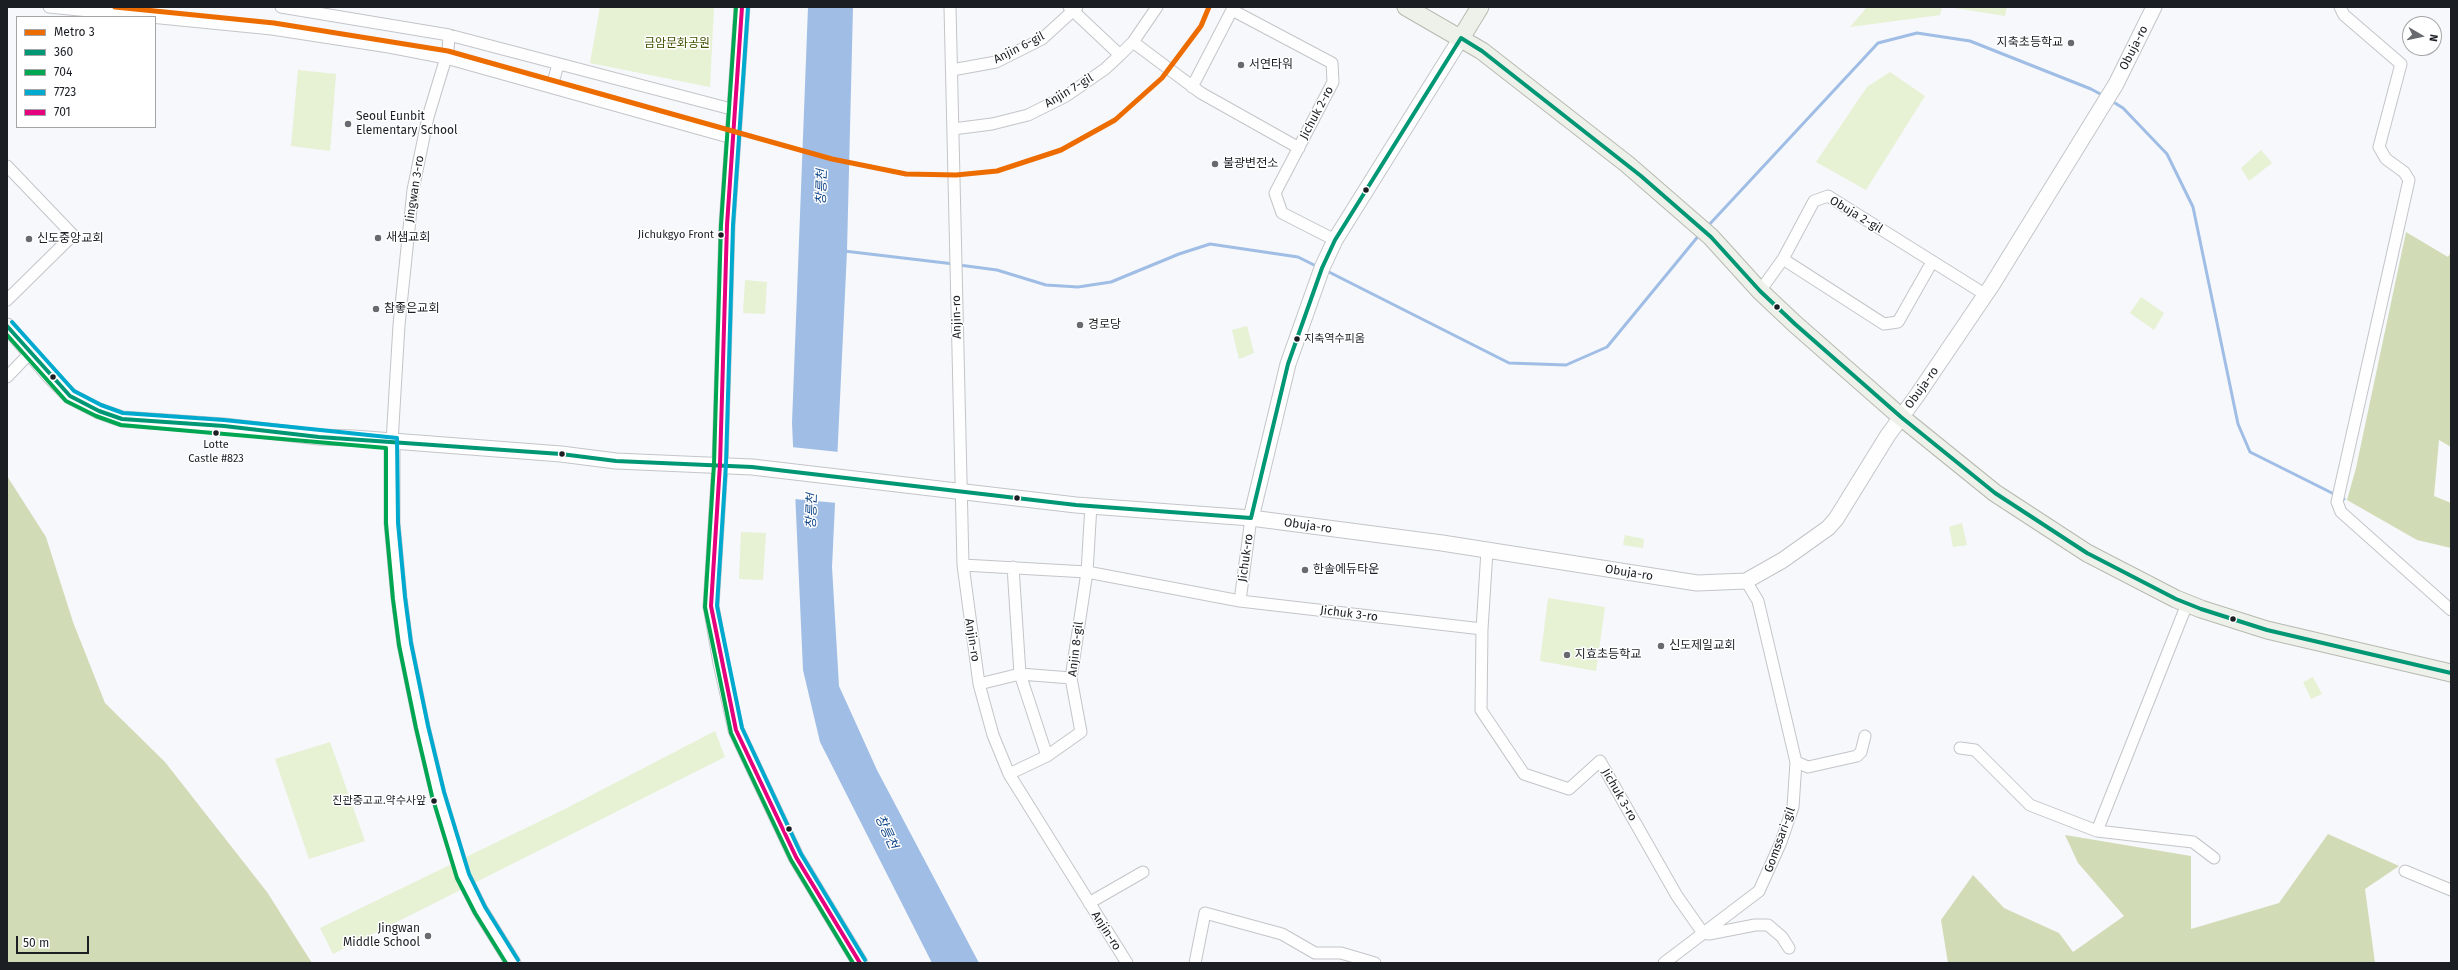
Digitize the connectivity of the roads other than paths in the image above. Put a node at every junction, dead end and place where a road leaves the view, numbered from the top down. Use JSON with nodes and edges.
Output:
{"nodes":[{"id":1,"x":49,"y":7,"type":"edge"},
{"id":2,"x":282,"y":7,"type":"edge"},
{"id":3,"x":742,"y":7,"type":"edge"},
{"id":4,"x":950,"y":7,"type":"edge"},
{"id":5,"x":1157,"y":7,"type":"edge"},
{"id":6,"x":1406,"y":7,"type":"edge"},
{"id":7,"x":1480,"y":7,"type":"edge"},
{"id":8,"x":2154,"y":7,"type":"edge"},
{"id":9,"x":2340,"y":7,"type":"edge"},
{"id":10,"x":1073,"y":8,"type":"edge"},
{"id":11,"x":1233,"y":8,"type":"edge"},
{"id":12,"x":140,"y":16,"type":"edge"},
{"id":13,"x":156,"y":18,"type":"edge"},
{"id":14,"x":449,"y":35,"type":"junction"},
{"id":15,"x":1461,"y":38,"type":"junction"},
{"id":16,"x":1133,"y":42,"type":"junction"},
{"id":17,"x":1120,"y":55,"type":"junction"},
{"id":18,"x":446,"y":58,"type":"junction"},
{"id":19,"x":558,"y":64,"type":"junction"},
{"id":20,"x":952,"y":70,"type":"junction"},
{"id":21,"x":1192,"y":87,"type":"junction"},
{"id":22,"x":552,"y":88,"type":"junction"},
{"id":23,"x":735,"y":110,"type":"junction"},
{"id":24,"x":953,"y":129,"type":"junction"},
{"id":25,"x":732,"y":138,"type":"junction"},
{"id":26,"x":1299,"y":148,"type":"junction"},
{"id":27,"x":7,"y":166,"type":"edge"},
{"id":28,"x":1335,"y":240,"type":"junction"},
{"id":29,"x":1783,"y":259,"type":"junction"},
{"id":30,"x":1932,"y":262,"type":"junction"},
{"id":31,"x":1760,"y":291,"type":"junction"},
{"id":32,"x":1986,"y":295,"type":"junction"},
{"id":33,"x":7,"y":300,"type":"edge"},
{"id":34,"x":7,"y":326,"type":"edge"},
{"id":35,"x":30,"y":353,"type":"junction"},
{"id":36,"x":7,"y":377,"type":"edge"},
{"id":37,"x":1901,"y":417,"type":"junction"},
{"id":38,"x":392,"y":442,"type":"junction"},
{"id":39,"x":720,"y":464,"type":"junction"},
{"id":40,"x":961,"y":490,"type":"junction"},
{"id":41,"x":1090,"y":505,"type":"junction"},
{"id":42,"x":1251,"y":518,"type":"junction"},
{"id":43,"x":1487,"y":551,"type":"junction"},
{"id":44,"x":963,"y":565,"type":"junction"},
{"id":45,"x":1013,"y":567,"type":"junction"},
{"id":46,"x":1087,"y":572,"type":"junction"},
{"id":47,"x":1746,"y":581,"type":"junction"},
{"id":48,"x":1240,"y":601,"type":"junction"},
{"id":49,"x":2188,"y":604,"type":"junction"},
{"id":50,"x":2451,"y":610,"type":"edge"},
{"id":51,"x":1482,"y":629,"type":"junction"},
{"id":52,"x":2451,"y":673,"type":"edge"},
{"id":53,"x":1020,"y":674,"type":"junction"},
{"id":54,"x":1071,"y":678,"type":"junction"},
{"id":55,"x":979,"y":684,"type":"junction"},
{"id":56,"x":1865,"y":736,"type":"dead end"},
{"id":57,"x":1960,"y":748,"type":"dead end"},
{"id":58,"x":1047,"y":756,"type":"junction"},
{"id":59,"x":1796,"y":762,"type":"junction"},
{"id":60,"x":1009,"y":774,"type":"junction"},
{"id":61,"x":2097,"y":831,"type":"junction"},
{"id":62,"x":2214,"y":858,"type":"dead end"},
{"id":63,"x":2405,"y":871,"type":"dead end"},
{"id":64,"x":1143,"y":872,"type":"dead end"},
{"id":65,"x":2451,"y":890,"type":"edge"},
{"id":66,"x":1089,"y":903,"type":"junction"},
{"id":67,"x":1703,"y":933,"type":"junction"},
{"id":68,"x":1789,"y":948,"type":"dead end"},
{"id":69,"x":513,"y":963,"type":"edge"},
{"id":70,"x":859,"y":963,"type":"edge"},
{"id":71,"x":1127,"y":963,"type":"edge"},
{"id":72,"x":1195,"y":963,"type":"edge"},
{"id":73,"x":1375,"y":963,"type":"edge"},
{"id":74,"x":1664,"y":963,"type":"edge"}],
"edges":[{"from":1,"to":12,"type":"street"},
{"from":2,"to":14,"type":"street"},
{"from":3,"to":23,"type":"main road"},
{"from":4,"to":20,"type":"street"},
{"from":5,"to":16,"type":"street","name":"Anjin 7-gil"},
{"from":6,"to":15,"type":"main road"},
{"from":7,"to":15,"type":"main road"},
{"from":8,"to":32,"type":"main road","name":"Obuja-ro"},
{"from":9,"to":50,"type":"street"},
{"from":10,"to":17,"type":"street"},
{"from":10,"to":20,"type":"street","name":"Anjin 6-gil"},
{"from":11,"to":21,"type":"street"},
{"from":11,"to":26,"type":"street","name":"Jichuk 2-ro"},
{"from":13,"to":18,"type":"street"},
{"from":14,"to":18,"type":"street","name":"Jingwan 3-ro"},
{"from":14,"to":19,"type":"street"},
{"from":15,"to":28,"type":"main road"},
{"from":15,"to":31,"type":"main road"},
{"from":16,"to":17,"type":"street","name":"Anjin 7-gil"},
{"from":16,"to":21,"type":"street"},
{"from":17,"to":24,"type":"street","name":"Anjin 7-gil"},
{"from":18,"to":22,"type":"street"},
{"from":18,"to":38,"type":"street","name":"Jingwan 3-ro"},
{"from":19,"to":22,"type":"street"},
{"from":19,"to":23,"type":"street"},
{"from":20,"to":24,"type":"street"},
{"from":21,"to":26,"type":"street"},
{"from":22,"to":25,"type":"street"},
{"from":23,"to":25,"type":"main road"},
{"from":24,"to":40,"type":"street","name":"Anjin-ro"},
{"from":25,"to":39,"type":"main road"},
{"from":26,"to":28,"type":"street","name":"Jichuk 2-ro"},
{"from":27,"to":33,"type":"street"},
{"from":28,"to":42,"type":"main road","name":"Jichuk-ro"},
{"from":29,"to":30,"type":"street"},
{"from":29,"to":30,"type":"street","name":"Obuja 2-gil"},
{"from":29,"to":31,"type":"street","name":"Obuja 2-gil"},
{"from":30,"to":32,"type":"street","name":"Obuja 2-gil"},
{"from":31,"to":37,"type":"main road"},
{"from":32,"to":37,"type":"main road","name":"Obuja-ro"},
{"from":34,"to":35,"type":"main road"},
{"from":35,"to":36,"type":"street"},
{"from":35,"to":38,"type":"main road"},
{"from":37,"to":47,"type":"main road","name":"Obuja-ro"},
{"from":37,"to":49,"type":"main road"},
{"from":38,"to":39,"type":"main road"},
{"from":38,"to":69,"type":"main road"},
{"from":39,"to":40,"type":"main road","name":"Obuja-ro"},
{"from":39,"to":70,"type":"main road"},
{"from":40,"to":41,"type":"main road","name":"Obuja-ro"},
{"from":40,"to":44,"type":"street","name":"Anjin-ro"},
{"from":41,"to":42,"type":"main road","name":"Obuja-ro"},
{"from":41,"to":46,"type":"street","name":"Anjin 8-gil"},
{"from":42,"to":43,"type":"main road","name":"Obuja-ro"},
{"from":42,"to":48,"type":"street","name":"Jichuk-ro"},
{"from":43,"to":47,"type":"main road","name":"Obuja-ro"},
{"from":43,"to":51,"type":"street","name":"Jichuk 3-ro"},
{"from":44,"to":45,"type":"street"},
{"from":44,"to":55,"type":"street","name":"Anjin-ro"},
{"from":45,"to":46,"type":"street"},
{"from":45,"to":53,"type":"street"},
{"from":46,"to":48,"type":"street"},
{"from":46,"to":54,"type":"street","name":"Anjin 8-gil"},
{"from":47,"to":59,"type":"street","name":"Gomssari-gil"},
{"from":48,"to":51,"type":"street","name":"Jichuk 3-ro"},
{"from":49,"to":52,"type":"main road"},
{"from":49,"to":61,"type":"street"},
{"from":51,"to":67,"type":"street","name":"Jichuk 3-ro"},
{"from":53,"to":54,"type":"street"},
{"from":53,"to":55,"type":"street"},
{"from":53,"to":58,"type":"street"},
{"from":54,"to":58,"type":"street","name":"Anjin 8-gil"},
{"from":55,"to":60,"type":"street","name":"Anjin-ro"},
{"from":56,"to":59,"type":"street"},
{"from":57,"to":61,"type":"street"},
{"from":58,"to":60,"type":"street","name":"Anjin 8-gil"},
{"from":59,"to":67,"type":"street","name":"Gomssari-gil"},
{"from":60,"to":66,"type":"street","name":"Anjin-ro"},
{"from":61,"to":62,"type":"street"},
{"from":63,"to":65,"type":"street"},
{"from":64,"to":66,"type":"street"},
{"from":66,"to":71,"type":"street","name":"Anjin-ro"},
{"from":67,"to":68,"type":"street"},
{"from":67,"to":74,"type":"street","name":"Gomssari-gil"},
{"from":72,"to":73,"type":"street"}]}
